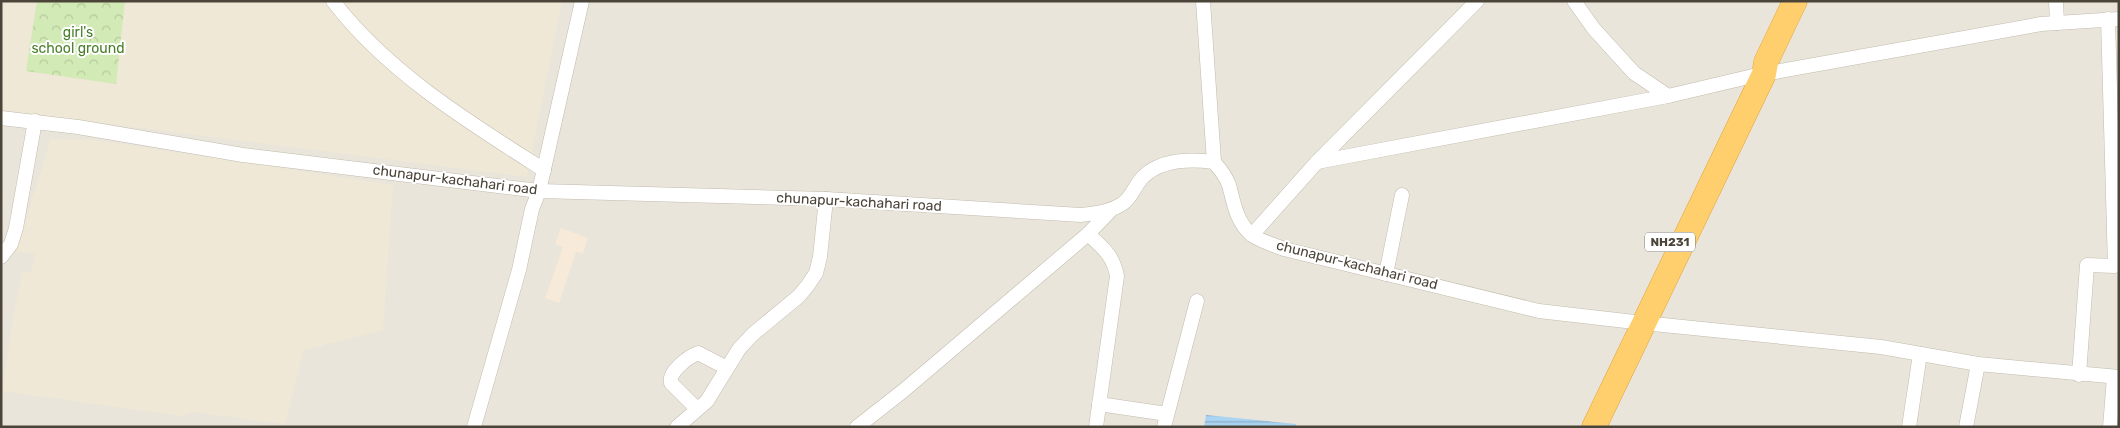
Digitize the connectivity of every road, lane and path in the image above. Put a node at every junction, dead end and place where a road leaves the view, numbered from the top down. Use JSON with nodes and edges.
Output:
{"nodes":[{"id":1,"x":333,"y":1,"type":"edge"},
{"id":2,"x":582,"y":1,"type":"edge"},
{"id":3,"x":1203,"y":1,"type":"edge"},
{"id":4,"x":1477,"y":1,"type":"edge"},
{"id":5,"x":1574,"y":1,"type":"edge"},
{"id":6,"x":1795,"y":1,"type":"edge"},
{"id":7,"x":2056,"y":1,"type":"edge"},
{"id":8,"x":2114,"y":19,"type":"edge"},
{"id":9,"x":2057,"y":23,"type":"junction"},
{"id":10,"x":1761,"y":71,"type":"junction"},
{"id":11,"x":1668,"y":96,"type":"junction"},
{"id":12,"x":1,"y":118,"type":"edge"},
{"id":13,"x":35,"y":122,"type":"junction"},
{"id":14,"x":1214,"y":162,"type":"junction"},
{"id":15,"x":1317,"y":162,"type":"junction"},
{"id":16,"x":544,"y":170,"type":"junction"},
{"id":17,"x":539,"y":191,"type":"junction"},
{"id":18,"x":1402,"y":195,"type":"dead end"},
{"id":19,"x":826,"y":199,"type":"junction"},
{"id":20,"x":1110,"y":211,"type":"junction"},
{"id":21,"x":1088,"y":234,"type":"junction"},
{"id":22,"x":1252,"y":235,"type":"junction"},
{"id":23,"x":1,"y":257,"type":"edge"},
{"id":24,"x":1386,"y":274,"type":"junction"},
{"id":25,"x":1197,"y":302,"type":"dead end"},
{"id":26,"x":1637,"y":322,"type":"junction"},
{"id":27,"x":1920,"y":354,"type":"junction"},
{"id":28,"x":1978,"y":364,"type":"junction"},
{"id":29,"x":727,"y":368,"type":"junction"},
{"id":30,"x":2078,"y":374,"type":"junction"},
{"id":31,"x":2116,"y":377,"type":"edge"},
{"id":32,"x":1099,"y":404,"type":"junction"},
{"id":33,"x":697,"y":409,"type":"junction"},
{"id":34,"x":1166,"y":420,"type":"edge"},
{"id":35,"x":474,"y":427,"type":"edge"},
{"id":36,"x":677,"y":427,"type":"edge"},
{"id":37,"x":857,"y":427,"type":"edge"},
{"id":38,"x":1096,"y":427,"type":"edge"},
{"id":39,"x":1583,"y":427,"type":"edge"},
{"id":40,"x":1594,"y":427,"type":"edge"},
{"id":41,"x":1910,"y":427,"type":"edge"},
{"id":42,"x":1966,"y":427,"type":"edge"},
{"id":43,"x":2110,"y":427,"type":"edge"}],
"edges":[{"from":1,"to":16,"type":"street"},
{"from":2,"to":16,"type":"street"},
{"from":3,"to":14,"type":"street"},
{"from":4,"to":15,"type":"street"},
{"from":5,"to":11,"type":"street"},
{"from":6,"to":10,"type":"highway","number":"NH231"},
{"from":7,"to":9,"type":"street"},
{"from":8,"to":9,"type":"street"},
{"from":8,"to":30,"type":"street"},
{"from":9,"to":10,"type":"street"},
{"from":10,"to":11,"type":"street"},
{"from":10,"to":26,"type":"highway","number":"NH231"},
{"from":11,"to":15,"type":"street"},
{"from":12,"to":13,"type":"street","name":"chunapur-kachahari road"},
{"from":13,"to":17,"type":"street","name":"chunapur-kachahari road"},
{"from":13,"to":23,"type":"street"},
{"from":14,"to":20,"type":"street","name":"chunapur-kachahari road"},
{"from":14,"to":22,"type":"street"},
{"from":15,"to":22,"type":"street"},
{"from":16,"to":17,"type":"street"},
{"from":17,"to":19,"type":"street","name":"chunapur-kachahari road"},
{"from":17,"to":35,"type":"street"},
{"from":18,"to":24,"type":"street"},
{"from":19,"to":20,"type":"street","name":"chunapur-kachahari road"},
{"from":19,"to":29,"type":"street"},
{"from":20,"to":21,"type":"street"},
{"from":21,"to":32,"type":"street"},
{"from":21,"to":37,"type":"street"},
{"from":22,"to":24,"type":"street","name":"chunapur-kachahari road"},
{"from":24,"to":26,"type":"street","name":"chunapur-kachahari road"},
{"from":25,"to":34,"type":"street"},
{"from":26,"to":27,"type":"street","name":"chunapur-kachahari road"},
{"from":26,"to":39,"type":"highway","number":"NH231"},
{"from":26,"to":40,"type":"highway","number":"NH231"},
{"from":27,"to":28,"type":"street","name":"chunapur-kachahari road"},
{"from":27,"to":41,"type":"street"},
{"from":28,"to":30,"type":"street","name":"chunapur-kachahari road"},
{"from":28,"to":42,"type":"street"},
{"from":29,"to":33,"type":"street"},
{"from":29,"to":33,"type":"street"},
{"from":30,"to":31,"type":"street","name":"chunapur-kachahari road"},
{"from":31,"to":43,"type":"street"},
{"from":32,"to":34,"type":"street"},
{"from":32,"to":38,"type":"street"},
{"from":33,"to":36,"type":"street"}]}
